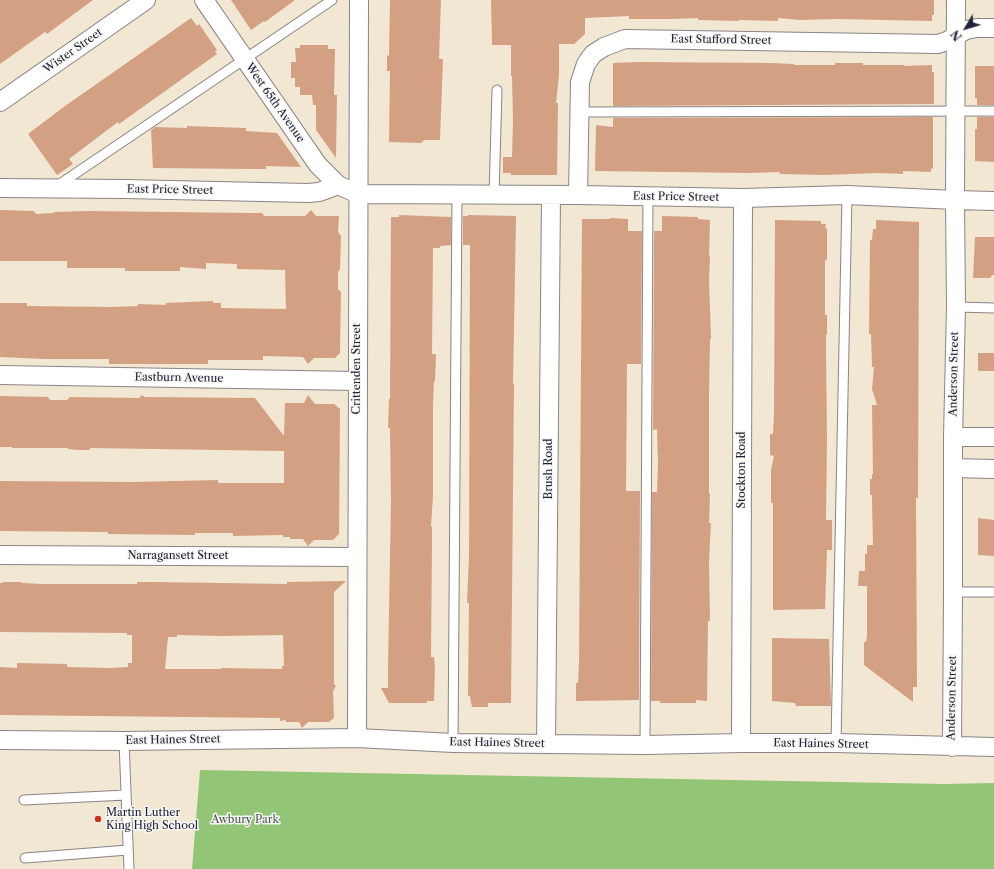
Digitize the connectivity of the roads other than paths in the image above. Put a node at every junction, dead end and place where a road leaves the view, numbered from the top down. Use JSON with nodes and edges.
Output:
{"nodes":[{"id":1,"x":146,"y":0,"type":"edge"},
{"id":2,"x":204,"y":0,"type":"edge"},
{"id":3,"x":332,"y":0,"type":"edge"},
{"id":4,"x":359,"y":0,"type":"edge"},
{"id":5,"x":956,"y":0,"type":"edge"},
{"id":6,"x":994,"y":28,"type":"edge"},
{"id":7,"x":956,"y":36,"type":"junction"},
{"id":8,"x":244,"y":60,"type":"junction"},
{"id":9,"x":497,"y":90,"type":"dead end"},
{"id":10,"x":0,"y":102,"type":"edge"},
{"id":11,"x":956,"y":111,"type":"junction"},
{"id":12,"x":994,"y":111,"type":"edge"},
{"id":13,"x":579,"y":112,"type":"junction"},
{"id":14,"x":338,"y":185,"type":"junction"},
{"id":15,"x":0,"y":188,"type":"edge"},
{"id":16,"x":53,"y":189,"type":"junction"},
{"id":17,"x":358,"y":194,"type":"junction"},
{"id":18,"x":456,"y":195,"type":"junction"},
{"id":19,"x":494,"y":195,"type":"junction"},
{"id":20,"x":551,"y":195,"type":"junction"},
{"id":21,"x":578,"y":195,"type":"junction"},
{"id":22,"x":847,"y":195,"type":"junction"},
{"id":23,"x":648,"y":196,"type":"junction"},
{"id":24,"x":743,"y":198,"type":"junction"},
{"id":25,"x":955,"y":200,"type":"junction"},
{"id":26,"x":994,"y":201,"type":"edge"},
{"id":27,"x":956,"y":307,"type":"junction"},
{"id":28,"x":994,"y":308,"type":"edge"},
{"id":29,"x":0,"y":375,"type":"edge"},
{"id":30,"x":357,"y":381,"type":"junction"},
{"id":31,"x":953,"y":437,"type":"junction"},
{"id":32,"x":994,"y":437,"type":"edge"},
{"id":33,"x":953,"y":468,"type":"junction"},
{"id":34,"x":994,"y":469,"type":"edge"},
{"id":35,"x":0,"y":555,"type":"edge"},
{"id":36,"x":357,"y":558,"type":"junction"},
{"id":37,"x":953,"y":592,"type":"junction"},
{"id":38,"x":994,"y":592,"type":"edge"},
{"id":39,"x":357,"y":738,"type":"junction"},
{"id":40,"x":0,"y":740,"type":"edge"},
{"id":41,"x":124,"y":741,"type":"junction"},
{"id":42,"x":453,"y":743,"type":"junction"},
{"id":43,"x":546,"y":743,"type":"junction"},
{"id":44,"x":742,"y":743,"type":"junction"},
{"id":45,"x":836,"y":743,"type":"junction"},
{"id":46,"x":645,"y":745,"type":"junction"},
{"id":47,"x":952,"y":747,"type":"junction"},
{"id":48,"x":994,"y":747,"type":"edge"},
{"id":49,"x":126,"y":795,"type":"junction"},
{"id":50,"x":24,"y":800,"type":"dead end"},
{"id":51,"x":128,"y":850,"type":"junction"},
{"id":52,"x":26,"y":858,"type":"dead end"},
{"id":53,"x":129,"y":869,"type":"edge"}],
"edges":[{"from":1,"to":10,"type":"street","name":"Wister Street"},
{"from":2,"to":8,"type":"street","name":"West 65th Avenue"},
{"from":3,"to":8,"type":"lane"},
{"from":4,"to":17,"type":"street","name":"Crittenden Street"},
{"from":5,"to":7,"type":"street","name":"Anderson Street"},
{"from":6,"to":7,"type":"street","name":"East Stafford Street"},
{"from":7,"to":11,"type":"street","name":"Anderson Street"},
{"from":7,"to":13,"type":"street","name":"East Stafford Street"},
{"from":8,"to":14,"type":"street","name":"West 65th Avenue"},
{"from":8,"to":16,"type":"lane"},
{"from":9,"to":19,"type":"lane"},
{"from":11,"to":12,"type":"lane"},
{"from":11,"to":13,"type":"lane"},
{"from":11,"to":25,"type":"street","name":"Anderson Street"},
{"from":13,"to":21,"type":"street","name":"East Stafford Street"},
{"from":14,"to":16,"type":"street","name":"East Price Street"},
{"from":14,"to":17,"type":"street","name":"West 65th Avenue"},
{"from":15,"to":16,"type":"street","name":"East Price Street"},
{"from":17,"to":18,"type":"street","name":"East Price Street"},
{"from":17,"to":30,"type":"street","name":"Crittenden Street"},
{"from":18,"to":19,"type":"street","name":"East Price Street"},
{"from":18,"to":42,"type":"lane"},
{"from":19,"to":20,"type":"street","name":"East Price Street"},
{"from":20,"to":21,"type":"street","name":"East Price Street"},
{"from":20,"to":43,"type":"street","name":"Brush Road"},
{"from":21,"to":23,"type":"street","name":"East Price Street"},
{"from":22,"to":24,"type":"street","name":"East Price Street"},
{"from":22,"to":25,"type":"street","name":"East Price Street"},
{"from":22,"to":45,"type":"lane"},
{"from":23,"to":24,"type":"street","name":"East Price Street"},
{"from":23,"to":46,"type":"lane"},
{"from":24,"to":44,"type":"street","name":"Stockton Road"},
{"from":25,"to":26,"type":"street","name":"East Price Street"},
{"from":25,"to":27,"type":"street","name":"Anderson Street"},
{"from":27,"to":28,"type":"lane"},
{"from":27,"to":31,"type":"street","name":"Anderson Street"},
{"from":29,"to":30,"type":"street","name":"Eastburn Avenue"},
{"from":30,"to":36,"type":"street","name":"Crittenden Street"},
{"from":31,"to":32,"type":"street"},
{"from":31,"to":33,"type":"street","name":"Anderson Street"},
{"from":33,"to":34,"type":"street"},
{"from":33,"to":37,"type":"street","name":"Anderson Street"},
{"from":35,"to":36,"type":"street","name":"Narragansett Street"},
{"from":36,"to":39,"type":"street","name":"Crittenden Street"},
{"from":37,"to":38,"type":"lane"},
{"from":37,"to":47,"type":"street","name":"Anderson Street"},
{"from":39,"to":41,"type":"street","name":"East Haines Street"},
{"from":39,"to":42,"type":"street","name":"East Haines Street"},
{"from":40,"to":41,"type":"street","name":"East Haines Street"},
{"from":41,"to":49,"type":"lane"},
{"from":42,"to":43,"type":"street","name":"East Haines Street"},
{"from":43,"to":46,"type":"street","name":"East Haines Street"},
{"from":44,"to":45,"type":"street","name":"East Haines Street"},
{"from":44,"to":46,"type":"street","name":"East Haines Street"},
{"from":45,"to":47,"type":"street","name":"East Haines Street"},
{"from":47,"to":48,"type":"street","name":"East Haines Street"},
{"from":49,"to":50,"type":"lane"},
{"from":49,"to":51,"type":"lane"},
{"from":51,"to":52,"type":"lane"},
{"from":51,"to":53,"type":"lane"}]}
